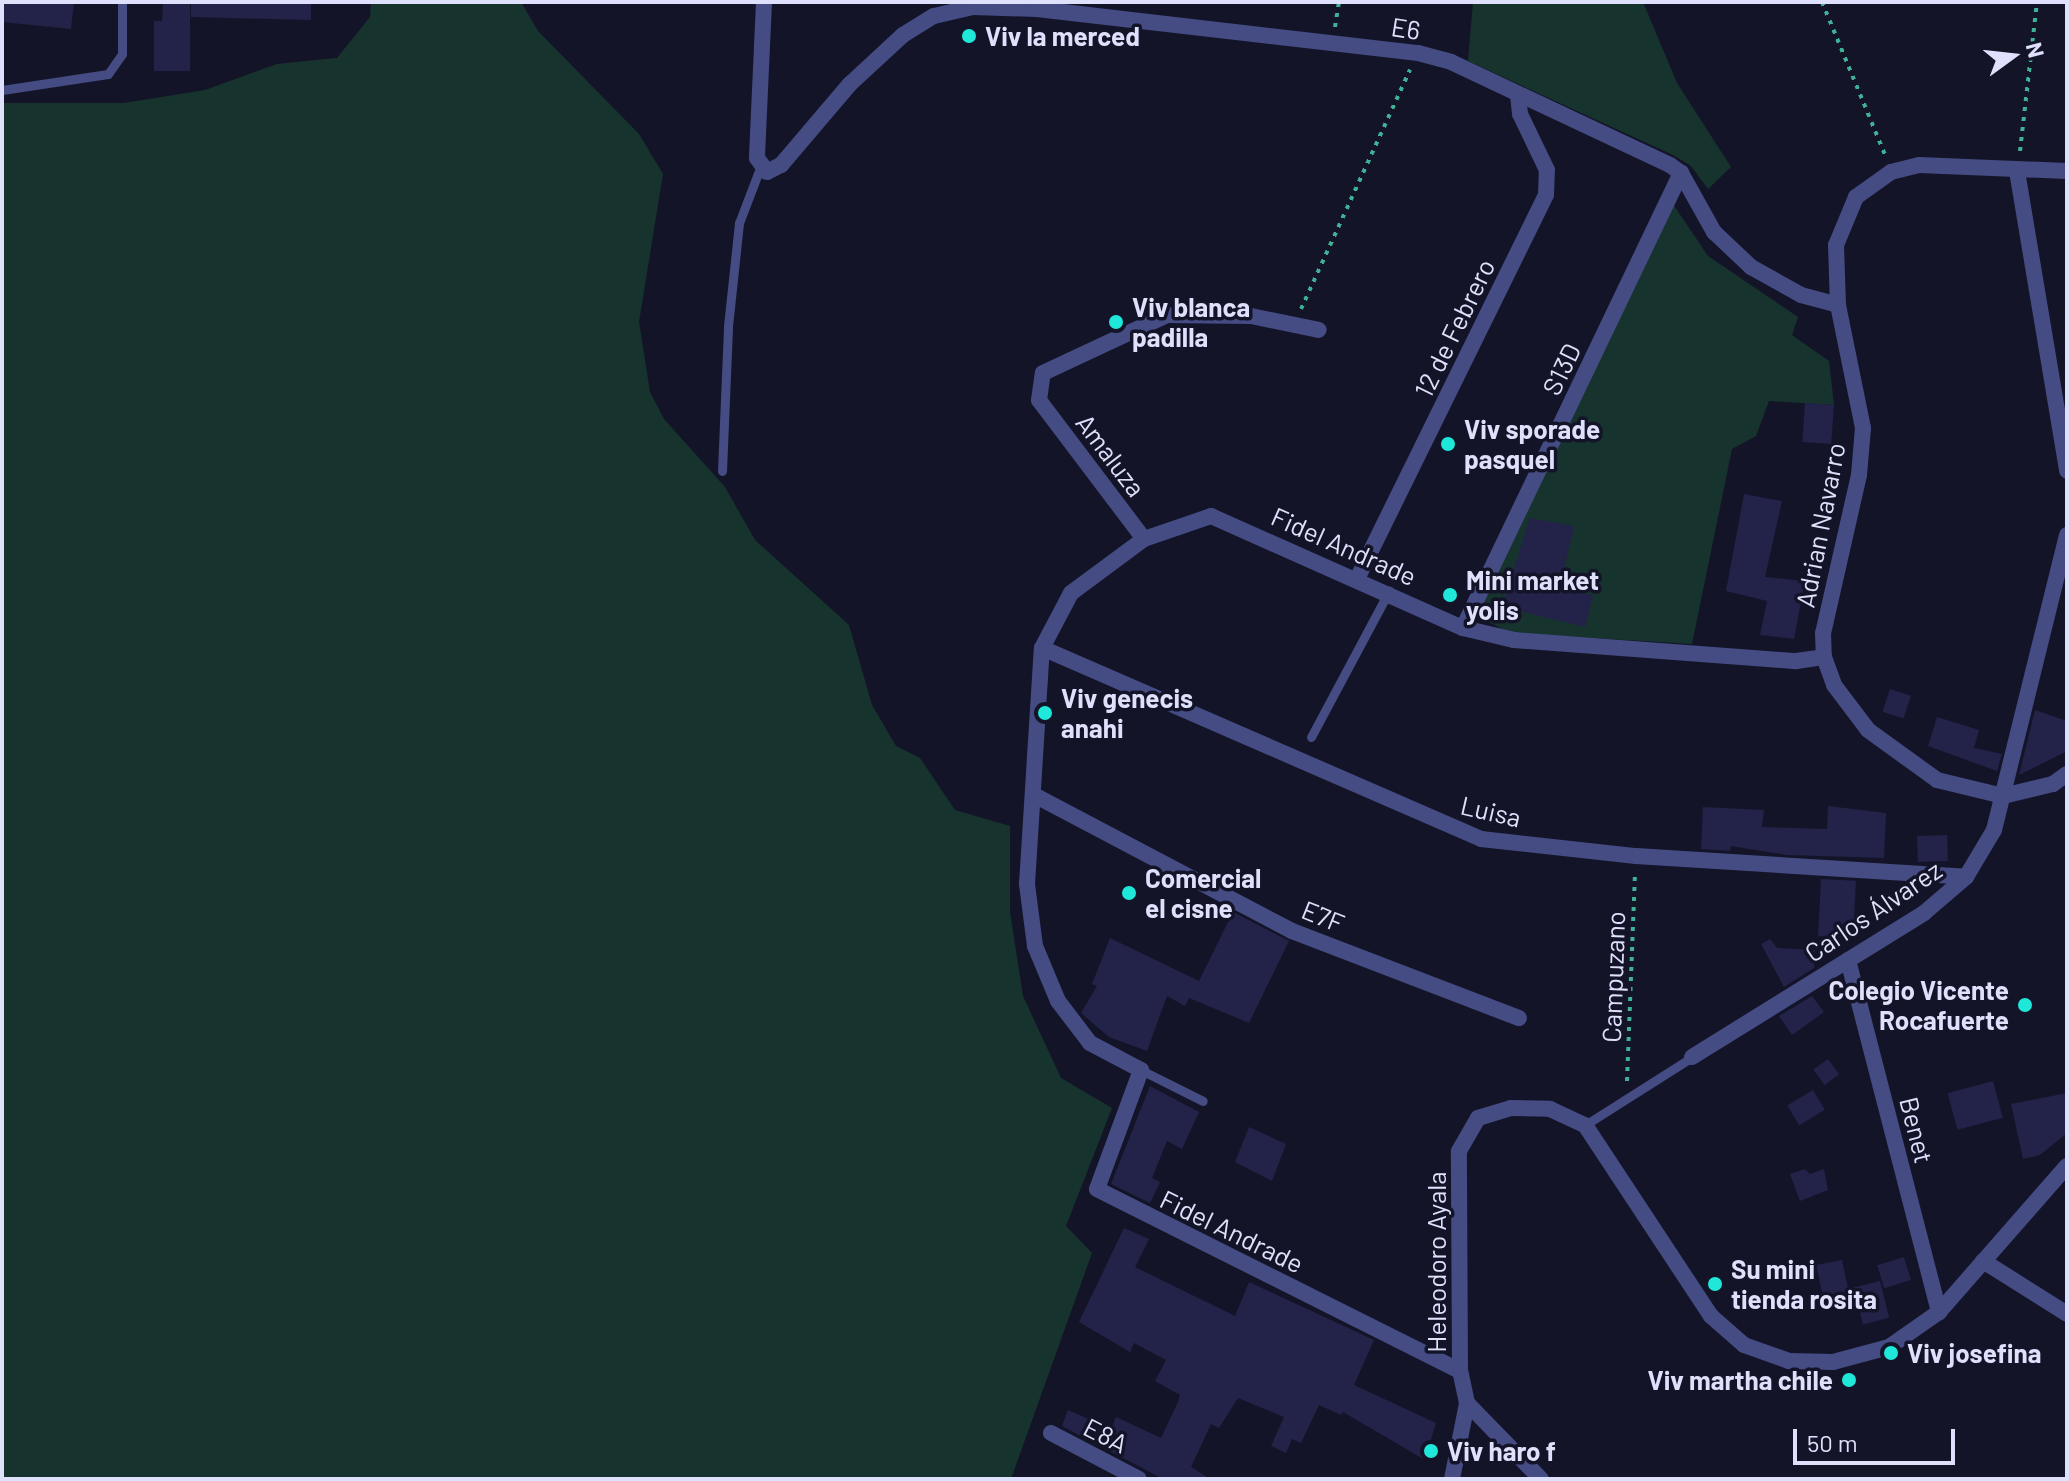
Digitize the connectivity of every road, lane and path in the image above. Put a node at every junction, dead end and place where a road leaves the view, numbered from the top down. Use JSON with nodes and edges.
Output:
{"nodes":[{"id":1,"x":122,"y":2,"type":"edge"},
{"id":2,"x":764,"y":2,"type":"edge"},
{"id":3,"x":1822,"y":2,"type":"edge"},
{"id":4,"x":2037,"y":2,"type":"edge"},
{"id":5,"x":1418,"y":53,"type":"junction"},
{"id":6,"x":2,"y":90,"type":"edge"},
{"id":7,"x":1518,"y":96,"type":"junction"},
{"id":8,"x":760,"y":168,"type":"junction"},
{"id":9,"x":2017,"y":171,"type":"junction"},
{"id":10,"x":2067,"y":171,"type":"edge"},
{"id":11,"x":1891,"y":172,"type":"junction"},
{"id":12,"x":1681,"y":173,"type":"junction"},
{"id":13,"x":1838,"y":305,"type":"junction"},
{"id":14,"x":1295,"y":322,"type":"junction"},
{"id":15,"x":1319,"y":330,"type":"dead end"},
{"id":16,"x":722,"y":471,"type":"dead end"},
{"id":17,"x":2067,"y":471,"type":"edge"},
{"id":18,"x":2067,"y":535,"type":"edge"},
{"id":19,"x":1144,"y":539,"type":"junction"},
{"id":20,"x":1358,"y":577,"type":"junction"},
{"id":21,"x":1389,"y":591,"type":"junction"},
{"id":22,"x":1463,"y":628,"type":"junction"},
{"id":23,"x":1042,"y":648,"type":"junction"},
{"id":24,"x":1824,"y":657,"type":"junction"},
{"id":25,"x":1311,"y":737,"type":"dead end"},
{"id":26,"x":2067,"y":774,"type":"edge"},
{"id":27,"x":1034,"y":795,"type":"junction"},
{"id":28,"x":2003,"y":796,"type":"junction"},
{"id":29,"x":1636,"y":856,"type":"junction"},
{"id":30,"x":1966,"y":877,"type":"junction"},
{"id":31,"x":1848,"y":960,"type":"junction"},
{"id":32,"x":1519,"y":1018,"type":"dead end"},
{"id":33,"x":1692,"y":1057,"type":"joint"},
{"id":34,"x":1141,"y":1070,"type":"junction"},
{"id":35,"x":1626,"y":1099,"type":"junction"},
{"id":36,"x":1203,"y":1101,"type":"dead end"},
{"id":37,"x":1585,"y":1125,"type":"junction"},
{"id":38,"x":2067,"y":1166,"type":"edge"},
{"id":39,"x":1983,"y":1261,"type":"junction"},
{"id":40,"x":1939,"y":1312,"type":"junction"},
{"id":41,"x":2067,"y":1314,"type":"edge"},
{"id":42,"x":1460,"y":1371,"type":"junction"},
{"id":43,"x":1467,"y":1403,"type":"junction"},
{"id":44,"x":1051,"y":1433,"type":"dead end"},
{"id":45,"x":1139,"y":1479,"type":"edge"},
{"id":46,"x":1452,"y":1479,"type":"edge"},
{"id":47,"x":1541,"y":1479,"type":"edge"}],
"edges":[{"from":1,"to":6,"type":"lane"},
{"from":2,"to":8,"type":"street"},
{"from":3,"to":11,"type":"path"},
{"from":4,"to":9,"type":"path"},
{"from":5,"to":7,"type":"street","name":"E6"},
{"from":5,"to":8,"type":"street","name":"E6"},
{"from":5,"to":14,"type":"path"},
{"from":7,"to":12,"type":"street","name":"E6"},
{"from":7,"to":20,"type":"street","name":"12 de Febrero"},
{"from":8,"to":16,"type":"lane"},
{"from":9,"to":10,"type":"street","name":"Adrian Navarro"},
{"from":9,"to":11,"type":"street","name":"Adrian Navarro"},
{"from":9,"to":17,"type":"street"},
{"from":11,"to":13,"type":"street","name":"Adrian Navarro"},
{"from":12,"to":13,"type":"street"},
{"from":12,"to":22,"type":"street","name":"S13D"},
{"from":13,"to":24,"type":"street","name":"Adrian Navarro"},
{"from":14,"to":15,"type":"street"},
{"from":14,"to":19,"type":"street","name":"Amaluza"},
{"from":18,"to":28,"type":"street","name":"Carlos Álvarez"},
{"from":19,"to":20,"type":"street","name":"Fidel Andrade"},
{"from":19,"to":23,"type":"street","name":"Fidel Andrade"},
{"from":20,"to":21,"type":"street","name":"Fidel Andrade"},
{"from":21,"to":22,"type":"street","name":"Fidel Andrade"},
{"from":21,"to":25,"type":"lane"},
{"from":22,"to":24,"type":"street","name":"Fidel Andrade"},
{"from":23,"to":27,"type":"street","name":"Fidel Andrade"},
{"from":23,"to":29,"type":"street","name":"Luisa"},
{"from":24,"to":28,"type":"street","name":"Adrian Navarro"},
{"from":26,"to":28,"type":"street"},
{"from":27,"to":32,"type":"street","name":"E7F"},
{"from":27,"to":34,"type":"street","name":"Fidel Andrade"},
{"from":28,"to":30,"type":"street","name":"Carlos Álvarez"},
{"from":29,"to":30,"type":"street","name":"Luisa"},
{"from":29,"to":35,"type":"path","name":"Campuzano"},
{"from":30,"to":31,"type":"street","name":"Carlos Álvarez"},
{"from":31,"to":33,"type":"street","name":"Carlos Álvarez"},
{"from":31,"to":40,"type":"street","name":"Benet"},
{"from":33,"to":35,"type":"lane","name":"Carlos Álvarez"},
{"from":34,"to":36,"type":"lane"},
{"from":34,"to":42,"type":"street","name":"Fidel Andrade"},
{"from":35,"to":37,"type":"lane","name":"Carlos Álvarez"},
{"from":37,"to":40,"type":"street"},
{"from":37,"to":42,"type":"street","name":"Heleodoro Ayala"},
{"from":38,"to":39,"type":"street"},
{"from":39,"to":40,"type":"street"},
{"from":39,"to":41,"type":"street"},
{"from":42,"to":43,"type":"street","name":"Heleodoro Ayala"},
{"from":43,"to":46,"type":"street","name":"Heleodoro Ayala"},
{"from":43,"to":47,"type":"street"},
{"from":44,"to":45,"type":"street","name":"E8A"}]}
